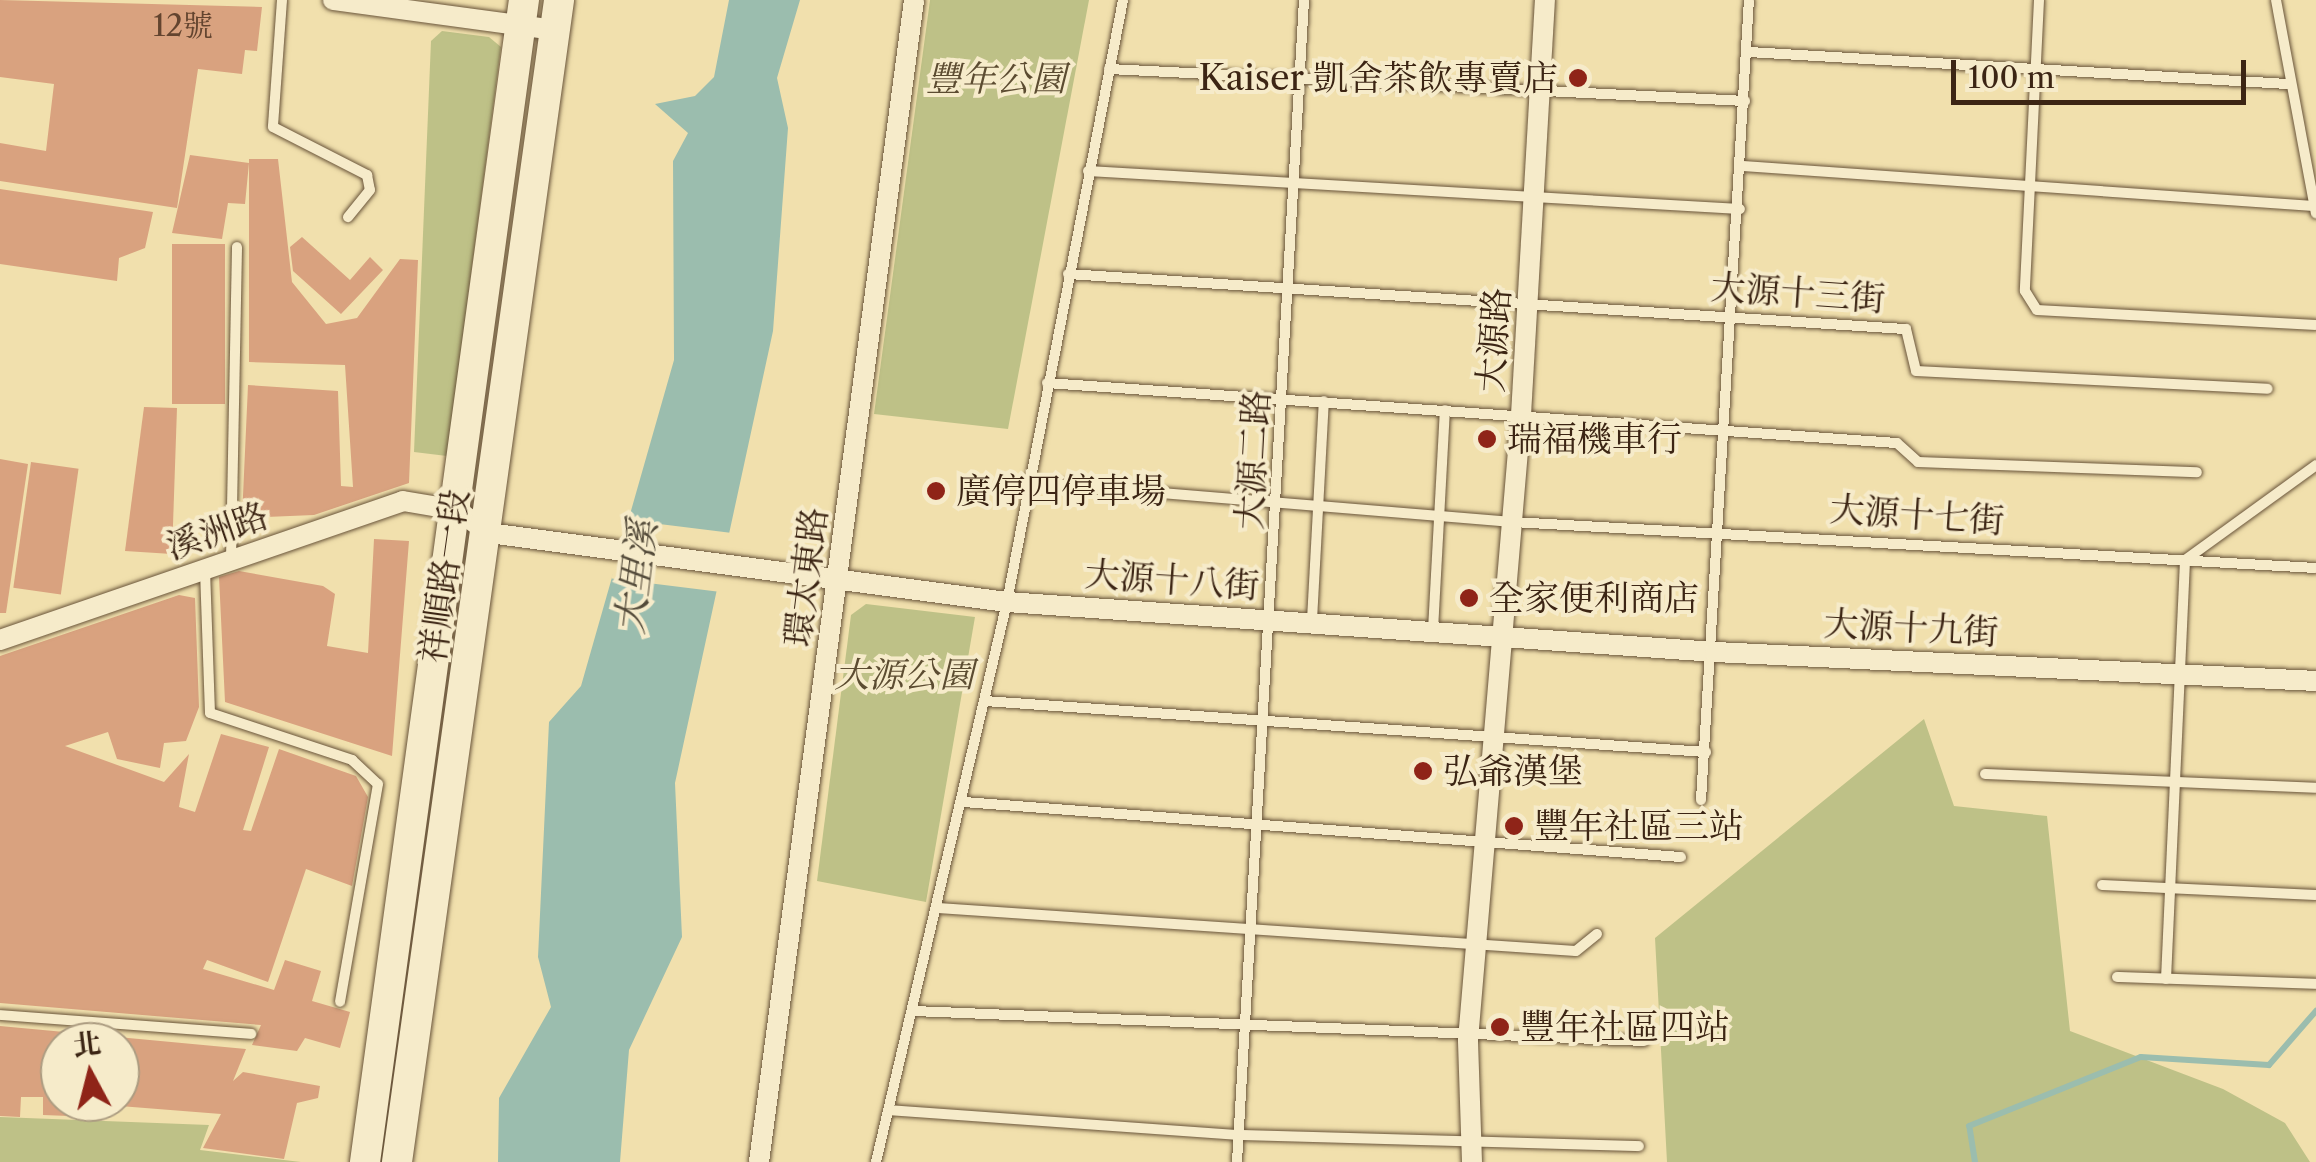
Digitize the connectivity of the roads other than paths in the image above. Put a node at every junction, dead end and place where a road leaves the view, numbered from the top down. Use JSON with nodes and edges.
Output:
{"nodes":[{"id":1,"x":282,"y":0,"type":"edge"},
{"id":2,"x":332,"y":0,"type":"edge"},
{"id":3,"x":914,"y":0,"type":"edge"},
{"id":4,"x":1123,"y":0,"type":"edge"},
{"id":5,"x":1304,"y":0,"type":"edge"},
{"id":6,"x":1544,"y":0,"type":"edge"},
{"id":7,"x":1748,"y":0,"type":"edge"},
{"id":8,"x":2038,"y":0,"type":"edge"},
{"id":9,"x":2276,"y":0,"type":"edge"},
{"id":10,"x":522,"y":13,"type":"edge"},
{"id":11,"x":557,"y":15,"type":"edge"},
{"id":12,"x":1749,"y":52,"type":"junction"},
{"id":13,"x":1108,"y":69,"type":"junction"},
{"id":14,"x":2034,"y":69,"type":"junction"},
{"id":15,"x":1300,"y":77,"type":"junction"},
{"id":16,"x":2288,"y":84,"type":"junction"},
{"id":17,"x":1537,"y":94,"type":"junction"},
{"id":18,"x":1745,"y":101,"type":"junction"},
{"id":19,"x":1743,"y":166,"type":"junction"},
{"id":20,"x":1088,"y":171,"type":"junction"},
{"id":21,"x":1297,"y":179,"type":"junction"},
{"id":22,"x":2034,"y":186,"type":"junction"},
{"id":23,"x":1533,"y":198,"type":"junction"},
{"id":24,"x":1740,"y":209,"type":"junction"},
{"id":25,"x":2315,"y":209,"type":"edge"},
{"id":26,"x":348,"y":217,"type":"dead end"},
{"id":27,"x":238,"y":248,"type":"dead end"},
{"id":28,"x":1068,"y":274,"type":"junction"},
{"id":29,"x":1291,"y":290,"type":"junction"},
{"id":30,"x":1530,"y":302,"type":"junction"},
{"id":31,"x":1732,"y":314,"type":"junction"},
{"id":32,"x":2310,"y":325,"type":"edge"},
{"id":33,"x":1047,"y":383,"type":"junction"},
{"id":34,"x":2268,"y":389,"type":"dead end"},
{"id":35,"x":1284,"y":400,"type":"junction"},
{"id":36,"x":1324,"y":402,"type":"junction"},
{"id":37,"x":1445,"y":410,"type":"junction"},
{"id":38,"x":1522,"y":415,"type":"junction"},
{"id":39,"x":1726,"y":428,"type":"junction"},
{"id":40,"x":2316,"y":465,"type":"edge"},
{"id":41,"x":2197,"y":472,"type":"dead end"},
{"id":42,"x":1028,"y":482,"type":"junction"},
{"id":43,"x":1277,"y":504,"type":"junction"},
{"id":44,"x":1318,"y":504,"type":"junction"},
{"id":45,"x":457,"y":510,"type":"junction"},
{"id":46,"x":1439,"y":514,"type":"junction"},
{"id":47,"x":1513,"y":522,"type":"junction"},
{"id":48,"x":1720,"y":530,"type":"junction"},
{"id":49,"x":488,"y":533,"type":"junction"},
{"id":50,"x":2185,"y":560,"type":"junction"},
{"id":51,"x":231,"y":561,"type":"junction"},
{"id":52,"x":2316,"y":568,"type":"edge"},
{"id":53,"x":205,"y":570,"type":"junction"},
{"id":54,"x":838,"y":578,"type":"junction"},
{"id":55,"x":1007,"y":602,"type":"junction"},
{"id":56,"x":1273,"y":619,"type":"junction"},
{"id":57,"x":1312,"y":620,"type":"junction"},
{"id":58,"x":1434,"y":630,"type":"junction"},
{"id":59,"x":1503,"y":636,"type":"junction"},
{"id":60,"x":0,"y":640,"type":"edge"},
{"id":61,"x":1715,"y":652,"type":"junction"},
{"id":62,"x":2180,"y":672,"type":"junction"},
{"id":63,"x":2316,"y":682,"type":"edge"},
{"id":64,"x":985,"y":701,"type":"junction"},
{"id":65,"x":1265,"y":719,"type":"junction"},
{"id":66,"x":1495,"y":738,"type":"junction"},
{"id":67,"x":1706,"y":752,"type":"junction"},
{"id":68,"x":1985,"y":774,"type":"dead end"},
{"id":69,"x":2176,"y":782,"type":"junction"},
{"id":70,"x":2316,"y":788,"type":"edge"},
{"id":71,"x":1700,"y":800,"type":"dead end"},
{"id":72,"x":964,"y":802,"type":"junction"},
{"id":73,"x":1258,"y":828,"type":"junction"},
{"id":74,"x":1488,"y":844,"type":"junction"},
{"id":75,"x":1681,"y":858,"type":"dead end"},
{"id":76,"x":2102,"y":885,"type":"dead end"},
{"id":77,"x":2171,"y":888,"type":"junction"},
{"id":78,"x":2316,"y":896,"type":"edge"},
{"id":79,"x":938,"y":908,"type":"junction"},
{"id":80,"x":1248,"y":931,"type":"junction"},
{"id":81,"x":1597,"y":934,"type":"dead end"},
{"id":82,"x":1479,"y":942,"type":"junction"},
{"id":83,"x":2117,"y":977,"type":"dead end"},
{"id":84,"x":2166,"y":979,"type":"junction"},
{"id":85,"x":2316,"y":984,"type":"edge"},
{"id":86,"x":340,"y":1002,"type":"dead end"},
{"id":87,"x":914,"y":1011,"type":"junction"},
{"id":88,"x":0,"y":1015,"type":"edge"},
{"id":89,"x":1243,"y":1026,"type":"junction"},
{"id":90,"x":251,"y":1034,"type":"dead end"},
{"id":91,"x":1468,"y":1040,"type":"junction"},
{"id":92,"x":1644,"y":1042,"type":"dead end"},
{"id":93,"x":889,"y":1110,"type":"junction"},
{"id":94,"x":1238,"y":1135,"type":"junction"},
{"id":95,"x":1639,"y":1146,"type":"dead end"},
{"id":96,"x":1471,"y":1153,"type":"edge"},
{"id":97,"x":365,"y":1162,"type":"edge"},
{"id":98,"x":396,"y":1162,"type":"edge"},
{"id":99,"x":759,"y":1162,"type":"edge"},
{"id":100,"x":876,"y":1162,"type":"edge"},
{"id":101,"x":1237,"y":1162,"type":"edge"}],
"edges":[{"from":1,"to":26,"type":"lane"},
{"from":2,"to":10,"type":"street"},
{"from":3,"to":54,"type":"street","name":"環太東路"},
{"from":4,"to":13,"type":"lane"},
{"from":5,"to":15,"type":"lane","name":"大源二路"},
{"from":6,"to":17,"type":"street","name":"大源路"},
{"from":7,"to":12,"type":"lane"},
{"from":8,"to":14,"type":"lane"},
{"from":9,"to":16,"type":"lane"},
{"from":10,"to":11,"type":"street"},
{"from":10,"to":45,"type":"street","name":"祥順路一段"},
{"from":11,"to":49,"type":"street","name":"祥順路一段"},
{"from":12,"to":14,"type":"lane"},
{"from":12,"to":18,"type":"lane"},
{"from":13,"to":15,"type":"lane"},
{"from":13,"to":20,"type":"lane"},
{"from":14,"to":16,"type":"lane"},
{"from":14,"to":22,"type":"lane"},
{"from":15,"to":17,"type":"lane"},
{"from":15,"to":21,"type":"lane","name":"大源二路"},
{"from":16,"to":25,"type":"lane"},
{"from":17,"to":18,"type":"lane"},
{"from":17,"to":23,"type":"street","name":"大源路"},
{"from":18,"to":19,"type":"lane"},
{"from":19,"to":22,"type":"lane"},
{"from":19,"to":24,"type":"lane"},
{"from":20,"to":21,"type":"lane"},
{"from":20,"to":28,"type":"lane"},
{"from":21,"to":23,"type":"lane"},
{"from":21,"to":29,"type":"lane","name":"大源二路"},
{"from":22,"to":25,"type":"lane"},
{"from":22,"to":32,"type":"lane"},
{"from":23,"to":24,"type":"lane"},
{"from":23,"to":30,"type":"street","name":"大源路"},
{"from":24,"to":31,"type":"lane"},
{"from":27,"to":51,"type":"lane"},
{"from":28,"to":29,"type":"lane","name":"大源十三街"},
{"from":28,"to":33,"type":"lane"},
{"from":29,"to":30,"type":"lane","name":"大源十三街"},
{"from":29,"to":35,"type":"lane","name":"大源二路"},
{"from":30,"to":31,"type":"lane","name":"大源十三街"},
{"from":30,"to":38,"type":"street","name":"大源路"},
{"from":31,"to":34,"type":"lane","name":"大源十三街"},
{"from":31,"to":39,"type":"lane"},
{"from":33,"to":35,"type":"lane"},
{"from":33,"to":42,"type":"lane"},
{"from":35,"to":36,"type":"lane"},
{"from":35,"to":43,"type":"lane","name":"大源二路"},
{"from":36,"to":37,"type":"lane"},
{"from":36,"to":44,"type":"lane"},
{"from":37,"to":38,"type":"lane"},
{"from":37,"to":46,"type":"lane"},
{"from":38,"to":39,"type":"lane"},
{"from":38,"to":47,"type":"street","name":"大源路"},
{"from":39,"to":41,"type":"lane"},
{"from":39,"to":48,"type":"lane"},
{"from":40,"to":50,"type":"lane"},
{"from":42,"to":43,"type":"lane","name":"大源十七街"},
{"from":42,"to":55,"type":"lane"},
{"from":43,"to":44,"type":"lane","name":"大源十七街"},
{"from":43,"to":56,"type":"lane","name":"大源二路"},
{"from":44,"to":46,"type":"lane","name":"大源十七街"},
{"from":44,"to":57,"type":"lane"},
{"from":45,"to":49,"type":"street"},
{"from":45,"to":51,"type":"street","name":"溪洲路"},
{"from":45,"to":97,"type":"street","name":"祥順路一段"},
{"from":46,"to":47,"type":"lane","name":"大源十七街"},
{"from":46,"to":58,"type":"lane"},
{"from":47,"to":48,"type":"lane","name":"大源十七街"},
{"from":47,"to":59,"type":"street","name":"大源路"},
{"from":48,"to":50,"type":"lane","name":"大源十七街"},
{"from":48,"to":61,"type":"lane"},
{"from":49,"to":54,"type":"street","name":"大源十八街"},
{"from":49,"to":98,"type":"street","name":"祥順路一段"},
{"from":50,"to":52,"type":"lane","name":"大源十七街"},
{"from":50,"to":62,"type":"lane"},
{"from":51,"to":53,"type":"street","name":"溪洲路"},
{"from":53,"to":60,"type":"street","name":"溪洲路"},
{"from":53,"to":86,"type":"lane"},
{"from":54,"to":55,"type":"street","name":"大源十八街"},
{"from":54,"to":99,"type":"street","name":"環太東路"},
{"from":55,"to":56,"type":"street","name":"大源十八街"},
{"from":55,"to":64,"type":"lane"},
{"from":56,"to":57,"type":"street","name":"大源十八街"},
{"from":56,"to":65,"type":"lane","name":"大源二路"},
{"from":57,"to":58,"type":"street","name":"大源十八街"},
{"from":58,"to":59,"type":"street","name":"大源十八街"},
{"from":59,"to":61,"type":"street","name":"大源十九街"},
{"from":59,"to":66,"type":"street","name":"大源路"},
{"from":61,"to":62,"type":"street","name":"大源十九街"},
{"from":61,"to":67,"type":"lane"},
{"from":62,"to":63,"type":"street","name":"大源十九街"},
{"from":62,"to":69,"type":"lane"},
{"from":64,"to":65,"type":"lane"},
{"from":64,"to":72,"type":"lane"},
{"from":65,"to":66,"type":"lane"},
{"from":65,"to":73,"type":"lane","name":"大源二路"},
{"from":66,"to":67,"type":"lane"},
{"from":66,"to":74,"type":"street","name":"大源路"},
{"from":67,"to":71,"type":"lane"},
{"from":68,"to":69,"type":"lane"},
{"from":69,"to":70,"type":"lane"},
{"from":69,"to":77,"type":"lane"},
{"from":72,"to":73,"type":"lane"},
{"from":72,"to":79,"type":"lane"},
{"from":73,"to":74,"type":"lane"},
{"from":73,"to":80,"type":"lane","name":"大源二路"},
{"from":74,"to":75,"type":"lane"},
{"from":74,"to":82,"type":"street","name":"大源路"},
{"from":76,"to":77,"type":"lane"},
{"from":77,"to":78,"type":"lane"},
{"from":77,"to":84,"type":"lane"},
{"from":79,"to":80,"type":"lane"},
{"from":79,"to":87,"type":"lane"},
{"from":80,"to":82,"type":"lane"},
{"from":80,"to":89,"type":"lane","name":"大源二路"},
{"from":81,"to":82,"type":"lane"},
{"from":82,"to":91,"type":"street","name":"大源路"},
{"from":83,"to":84,"type":"lane"},
{"from":84,"to":85,"type":"lane"},
{"from":87,"to":89,"type":"lane"},
{"from":87,"to":93,"type":"lane"},
{"from":88,"to":90,"type":"lane"},
{"from":89,"to":91,"type":"lane"},
{"from":89,"to":94,"type":"lane","name":"大源二路"},
{"from":91,"to":92,"type":"lane"},
{"from":91,"to":96,"type":"street","name":"大源路"},
{"from":93,"to":94,"type":"lane"},
{"from":93,"to":100,"type":"lane"},
{"from":94,"to":96,"type":"lane"},
{"from":94,"to":101,"type":"lane","name":"大源二路"},
{"from":95,"to":96,"type":"lane"}]}
